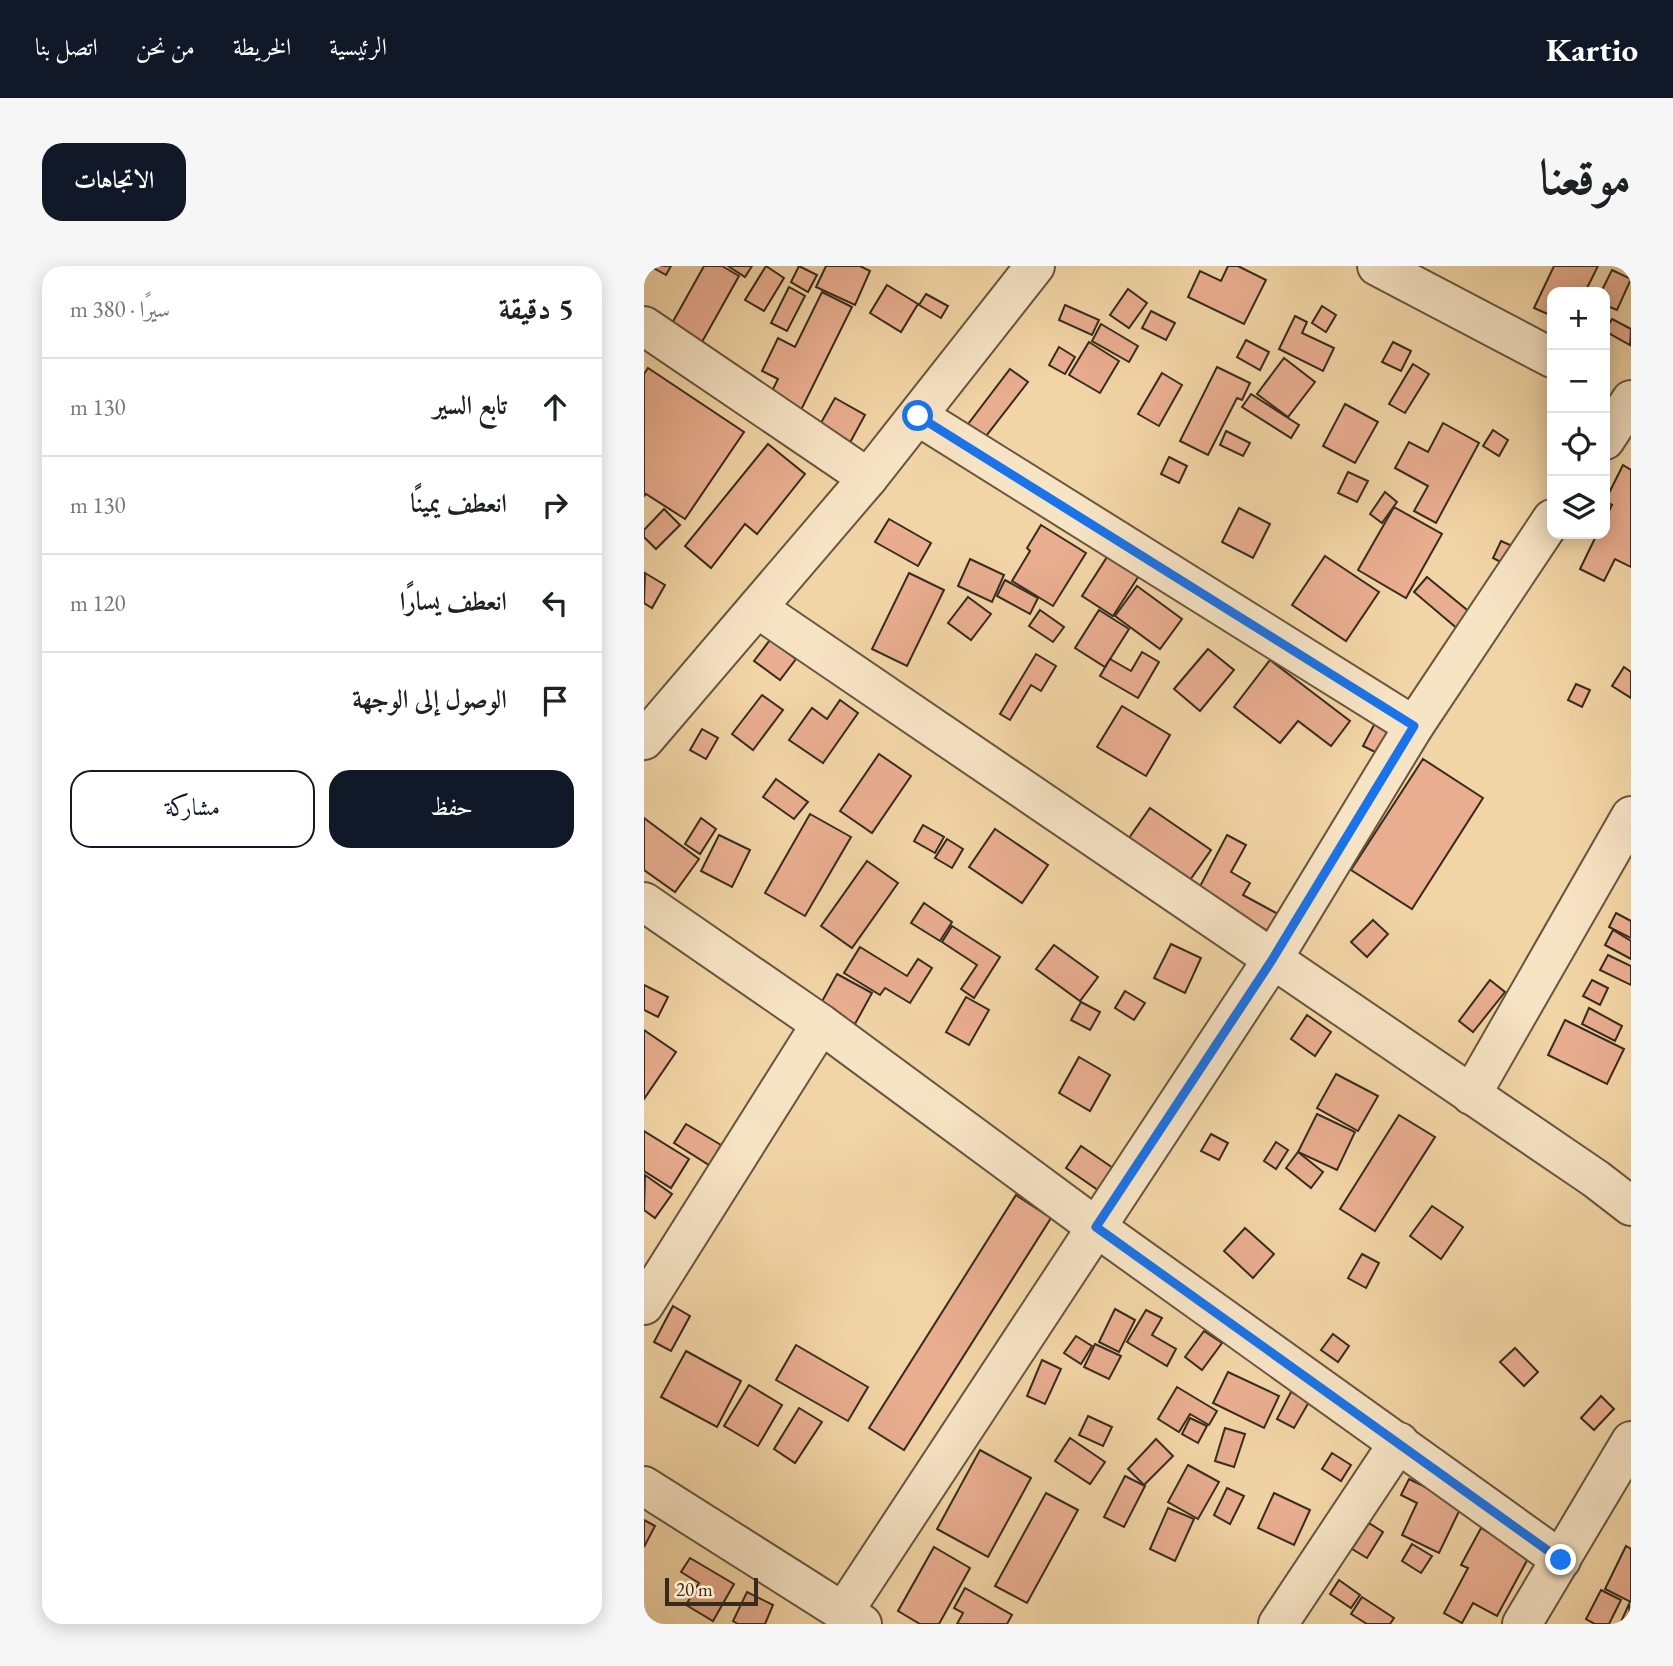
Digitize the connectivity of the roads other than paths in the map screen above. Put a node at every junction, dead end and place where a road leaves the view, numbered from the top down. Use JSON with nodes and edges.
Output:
{"nodes":[{"id":1,"x":1035,"y":266,"type":"edge"},
{"id":2,"x":1377,"y":266,"type":"edge"},
{"id":3,"x":647,"y":333,"type":"edge"},
{"id":4,"x":1547,"y":355,"type":"edge"},
{"id":5,"x":1610,"y":389,"type":"edge"},
{"id":6,"x":1631,"y":400,"type":"edge"},
{"id":7,"x":918,"y":416,"type":"junction"},
{"id":8,"x":1610,"y":432,"type":"edge"},
{"id":9,"x":868,"y":478,"type":"junction"},
{"id":10,"x":1547,"y":526,"type":"edge"},
{"id":11,"x":757,"y":608,"type":"junction"},
{"id":12,"x":1414,"y":726,"type":"junction"},
{"id":13,"x":644,"y":740,"type":"edge"},
{"id":14,"x":1631,"y":816,"type":"edge"},
{"id":15,"x":644,"y":902,"type":"edge"},
{"id":16,"x":1272,"y":960,"type":"junction"},
{"id":17,"x":821,"y":1024,"type":"junction"},
{"id":18,"x":1471,"y":1095,"type":"junction"},
{"id":19,"x":1631,"y":1206,"type":"edge"},
{"id":20,"x":1096,"y":1227,"type":"junction"},
{"id":21,"x":644,"y":1304,"type":"edge"},
{"id":22,"x":1631,"y":1441,"type":"edge"},
{"id":23,"x":1399,"y":1442,"type":"junction"},
{"id":24,"x":644,"y":1486,"type":"edge"},
{"id":25,"x":1561,"y":1560,"type":"junction"},
{"id":26,"x":853,"y":1618,"type":"edge"},
{"id":27,"x":1278,"y":1624,"type":"edge"},
{"id":28,"x":1522,"y":1624,"type":"edge"}],
"edges":[{"from":1,"to":7,"type":"street"},
{"from":2,"to":4,"type":"street"},
{"from":3,"to":9,"type":"street"},
{"from":5,"to":6,"type":"street"},
{"from":6,"to":8,"type":"street"},
{"from":7,"to":9,"type":"street"},
{"from":7,"to":12,"type":"street"},
{"from":9,"to":11,"type":"street"},
{"from":10,"to":12,"type":"street"},
{"from":11,"to":13,"type":"street"},
{"from":11,"to":16,"type":"street"},
{"from":12,"to":16,"type":"street"},
{"from":14,"to":18,"type":"street"},
{"from":15,"to":17,"type":"street"},
{"from":16,"to":18,"type":"street"},
{"from":16,"to":20,"type":"street"},
{"from":17,"to":20,"type":"street"},
{"from":17,"to":21,"type":"street"},
{"from":18,"to":19,"type":"street"},
{"from":20,"to":23,"type":"street"},
{"from":20,"to":26,"type":"street"},
{"from":22,"to":25,"type":"street"},
{"from":23,"to":25,"type":"street"},
{"from":23,"to":27,"type":"street"},
{"from":24,"to":26,"type":"street"},
{"from":25,"to":28,"type":"street"}]}
